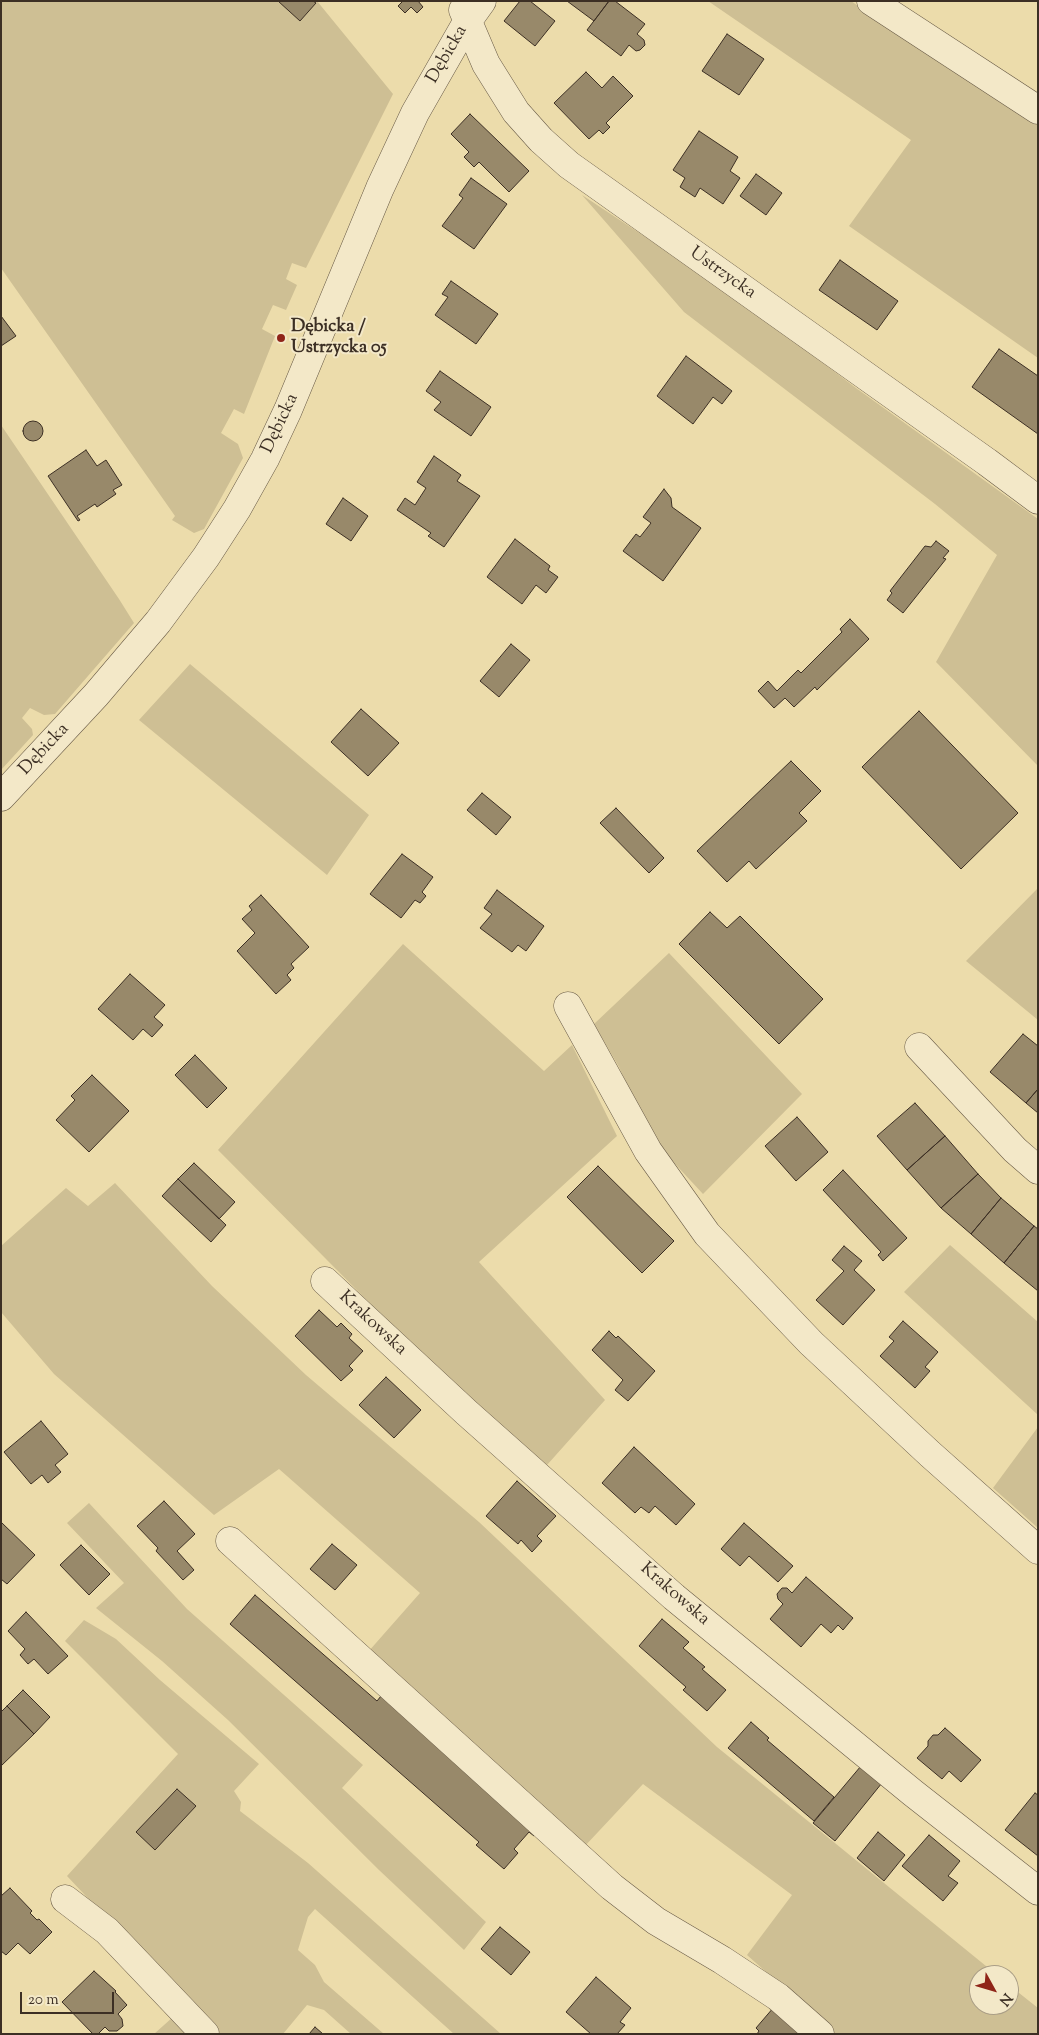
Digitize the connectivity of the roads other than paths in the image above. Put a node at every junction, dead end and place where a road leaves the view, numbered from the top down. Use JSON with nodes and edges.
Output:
{"nodes":[{"id":1,"x":871,"y":1,"type":"edge"},
{"id":2,"x":470,"y":8,"type":"edge"},
{"id":3,"x":1038,"y":110,"type":"edge"},
{"id":4,"x":1038,"y":500,"type":"edge"},
{"id":5,"x":1,"y":797,"type":"edge"},
{"id":6,"x":568,"y":1006,"type":"dead end"},
{"id":7,"x":919,"y":1047,"type":"dead end"},
{"id":8,"x":1038,"y":1170,"type":"edge"},
{"id":9,"x":325,"y":1281,"type":"dead end"},
{"id":10,"x":230,"y":1540,"type":"dead end"},
{"id":11,"x":1038,"y":1550,"type":"edge"},
{"id":12,"x":1038,"y":1891,"type":"edge"},
{"id":13,"x":65,"y":1899,"type":"dead end"},
{"id":14,"x":205,"y":2034,"type":"edge"},
{"id":15,"x":820,"y":2034,"type":"edge"}],
"edges":[{"from":1,"to":3,"type":"street"},
{"from":2,"to":4,"type":"street","name":"Ustrzycka"},
{"from":2,"to":5,"type":"street","name":"Dębicka"},
{"from":6,"to":11,"type":"street"},
{"from":7,"to":8,"type":"street"},
{"from":9,"to":12,"type":"street","name":"Krakowska"},
{"from":10,"to":15,"type":"street"},
{"from":13,"to":14,"type":"street"}]}
